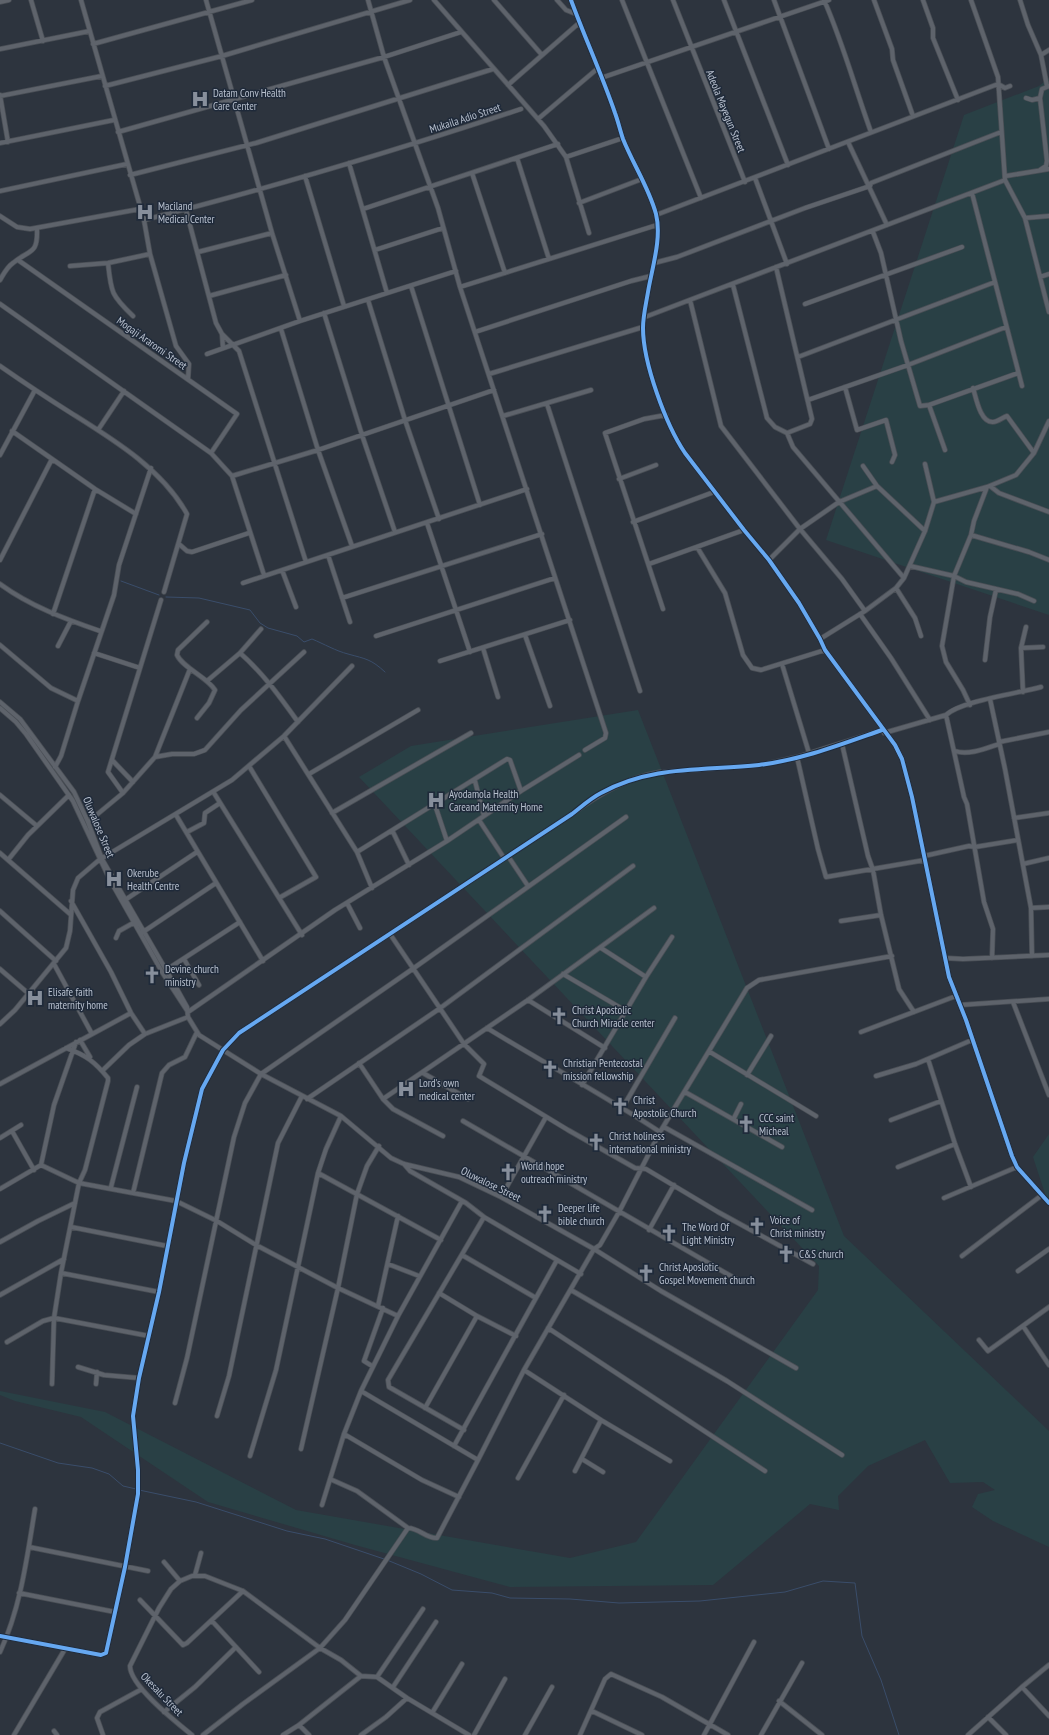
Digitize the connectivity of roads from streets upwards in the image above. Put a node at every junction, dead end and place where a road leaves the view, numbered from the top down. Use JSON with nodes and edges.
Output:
{"nodes":[{"id":1,"x":10,"y":0,"type":"edge"},
{"id":2,"x":31,"y":0,"type":"edge"},
{"id":3,"x":81,"y":0,"type":"edge"},
{"id":4,"x":206,"y":0,"type":"edge"},
{"id":5,"x":252,"y":0,"type":"edge"},
{"id":6,"x":368,"y":0,"type":"edge"},
{"id":7,"x":410,"y":0,"type":"edge"},
{"id":8,"x":434,"y":0,"type":"edge"},
{"id":9,"x":494,"y":0,"type":"edge"},
{"id":10,"x":557,"y":0,"type":"edge"},
{"id":11,"x":571,"y":0,"type":"edge"},
{"id":12,"x":622,"y":0,"type":"edge"},
{"id":13,"x":673,"y":0,"type":"edge"},
{"id":14,"x":724,"y":0,"type":"edge"},
{"id":15,"x":774,"y":0,"type":"edge"},
{"id":16,"x":826,"y":0,"type":"edge"},
{"id":17,"x":874,"y":0,"type":"edge"},
{"id":18,"x":923,"y":0,"type":"edge"},
{"id":19,"x":971,"y":0,"type":"edge"},
{"id":20,"x":1020,"y":0,"type":"edge"},
{"id":21,"x":0,"y":2,"type":"edge"},
{"id":22,"x":209,"y":12,"type":"junction"},
{"id":23,"x":372,"y":13,"type":"junction"},
{"id":24,"x":576,"y":14,"type":"junction"},
{"id":25,"x":781,"y":17,"type":"junction"},
{"id":26,"x":579,"y":23,"type":"junction"},
{"id":27,"x":90,"y":31,"type":"junction"},
{"id":28,"x":461,"y":32,"type":"junction"},
{"id":29,"x":737,"y":32,"type":"junction"},
{"id":30,"x":42,"y":40,"type":"junction"},
{"id":31,"x":93,"y":44,"type":"junction"},
{"id":32,"x":690,"y":47,"type":"junction"},
{"id":33,"x":0,"y":49,"type":"edge"},
{"id":34,"x":1049,"y":50,"type":"edge"},
{"id":35,"x":542,"y":55,"type":"junction"},
{"id":36,"x":1041,"y":55,"type":"junction"},
{"id":37,"x":222,"y":56,"type":"junction"},
{"id":38,"x":384,"y":57,"type":"junction"},
{"id":39,"x":647,"y":62,"type":"junction"},
{"id":40,"x":493,"y":69,"type":"junction"},
{"id":41,"x":597,"y":69,"type":"junction"},
{"id":42,"x":102,"y":76,"type":"junction"},
{"id":43,"x":601,"y":78,"type":"junction"},
{"id":44,"x":998,"y":84,"type":"junction"},
{"id":45,"x":508,"y":85,"type":"junction"},
{"id":46,"x":105,"y":86,"type":"junction"},
{"id":47,"x":1010,"y":86,"type":"dead end"},
{"id":48,"x":1048,"y":86,"type":"edge"},
{"id":49,"x":0,"y":96,"type":"edge"},
{"id":50,"x":1026,"y":98,"type":"dead end"},
{"id":51,"x":1040,"y":98,"type":"junction"},
{"id":52,"x":234,"y":100,"type":"junction"},
{"id":53,"x":398,"y":100,"type":"junction"},
{"id":54,"x":958,"y":100,"type":"junction"},
{"id":55,"x":521,"y":109,"type":"dead end"},
{"id":56,"x":913,"y":116,"type":"junction"},
{"id":57,"x":538,"y":119,"type":"junction"},
{"id":58,"x":114,"y":120,"type":"junction"},
{"id":59,"x":118,"y":132,"type":"junction"},
{"id":60,"x":870,"y":132,"type":"junction"},
{"id":61,"x":1001,"y":132,"type":"junction"},
{"id":62,"x":623,"y":138,"type":"junction"},
{"id":63,"x":8,"y":142,"type":"junction"},
{"id":64,"x":848,"y":142,"type":"junction"},
{"id":65,"x":0,"y":143,"type":"edge"},
{"id":66,"x":414,"y":144,"type":"junction"},
{"id":67,"x":558,"y":144,"type":"junction"},
{"id":68,"x":247,"y":145,"type":"junction"},
{"id":69,"x":829,"y":149,"type":"junction"},
{"id":70,"x":566,"y":157,"type":"junction"},
{"id":71,"x":517,"y":158,"type":"junction"},
{"id":72,"x":349,"y":163,"type":"junction"},
{"id":73,"x":127,"y":164,"type":"junction"},
{"id":74,"x":788,"y":165,"type":"junction"},
{"id":75,"x":1049,"y":169,"type":"edge"},
{"id":76,"x":1040,"y":170,"type":"junction"},
{"id":77,"x":472,"y":173,"type":"junction"},
{"id":78,"x":130,"y":175,"type":"junction"},
{"id":79,"x":305,"y":176,"type":"junction"},
{"id":80,"x":754,"y":178,"type":"junction"},
{"id":81,"x":1006,"y":178,"type":"junction"},
{"id":82,"x":642,"y":179,"type":"junction"},
{"id":83,"x":745,"y":182,"type":"junction"},
{"id":84,"x":430,"y":186,"type":"junction"},
{"id":85,"x":870,"y":186,"type":"junction"},
{"id":86,"x":260,"y":189,"type":"junction"},
{"id":87,"x":0,"y":191,"type":"edge"},
{"id":88,"x":972,"y":193,"type":"junction"},
{"id":89,"x":702,"y":198,"type":"junction"},
{"id":90,"x":579,"y":203,"type":"junction"},
{"id":91,"x":140,"y":209,"type":"junction"},
{"id":92,"x":363,"y":209,"type":"junction"},
{"id":93,"x":186,"y":210,"type":"junction"},
{"id":94,"x":656,"y":215,"type":"junction"},
{"id":95,"x":0,"y":216,"type":"edge"},
{"id":96,"x":1049,"y":216,"type":"edge"},
{"id":97,"x":1025,"y":218,"type":"junction"},
{"id":98,"x":144,"y":220,"type":"junction"},
{"id":99,"x":772,"y":221,"type":"junction"},
{"id":100,"x":887,"y":224,"type":"junction"},
{"id":101,"x":657,"y":225,"type":"junction"},
{"id":102,"x":37,"y":228,"type":"junction"},
{"id":103,"x":443,"y":228,"type":"junction"},
{"id":104,"x":873,"y":232,"type":"junction"},
{"id":105,"x":272,"y":233,"type":"junction"},
{"id":106,"x":589,"y":233,"type":"dead end"},
{"id":107,"x":962,"y":247,"type":"dead end"},
{"id":108,"x":375,"y":250,"type":"junction"},
{"id":109,"x":198,"y":252,"type":"junction"},
{"id":110,"x":150,"y":254,"type":"junction"},
{"id":111,"x":549,"y":259,"type":"junction"},
{"id":112,"x":18,"y":260,"type":"junction"},
{"id":113,"x":654,"y":262,"type":"junction"},
{"id":114,"x":108,"y":263,"type":"junction"},
{"id":115,"x":786,"y":264,"type":"junction"},
{"id":116,"x":70,"y":266,"type":"dead end"},
{"id":117,"x":776,"y":267,"type":"junction"},
{"id":118,"x":456,"y":271,"type":"junction"},
{"id":119,"x":505,"y":273,"type":"junction"},
{"id":120,"x":886,"y":274,"type":"junction"},
{"id":121,"x":1049,"y":274,"type":"edge"},
{"id":122,"x":286,"y":275,"type":"junction"},
{"id":123,"x":651,"y":276,"type":"junction"},
{"id":124,"x":1040,"y":277,"type":"junction"},
{"id":125,"x":0,"y":280,"type":"edge"},
{"id":126,"x":995,"y":282,"type":"junction"},
{"id":127,"x":732,"y":285,"type":"junction"},
{"id":128,"x":411,"y":286,"type":"junction"},
{"id":129,"x":460,"y":287,"type":"junction"},
{"id":130,"x":387,"y":293,"type":"junction"},
{"id":131,"x":210,"y":296,"type":"junction"},
{"id":132,"x":368,"y":300,"type":"junction"},
{"id":133,"x":690,"y":300,"type":"junction"},
{"id":134,"x":0,"y":304,"type":"edge"},
{"id":135,"x":805,"y":304,"type":"dead end"},
{"id":136,"x":344,"y":306,"type":"junction"},
{"id":137,"x":1049,"y":312,"type":"edge"},
{"id":138,"x":324,"y":313,"type":"junction"},
{"id":139,"x":133,"y":316,"type":"dead end"},
{"id":140,"x":645,"y":317,"type":"junction"},
{"id":141,"x":896,"y":319,"type":"junction"},
{"id":142,"x":300,"y":321,"type":"junction"},
{"id":143,"x":643,"y":327,"type":"junction"},
{"id":144,"x":1006,"y":327,"type":"junction"},
{"id":145,"x":281,"y":329,"type":"junction"},
{"id":146,"x":475,"y":332,"type":"junction"},
{"id":147,"x":222,"y":334,"type":"junction"},
{"id":148,"x":235,"y":345,"type":"junction"},
{"id":149,"x":223,"y":348,"type":"junction"},
{"id":150,"x":207,"y":354,"type":"dead end"},
{"id":151,"x":798,"y":357,"type":"junction"},
{"id":152,"x":908,"y":365,"type":"junction"},
{"id":153,"x":0,"y":366,"type":"edge"},
{"id":154,"x":1018,"y":373,"type":"junction"},
{"id":155,"x":489,"y":374,"type":"junction"},
{"id":156,"x":188,"y":379,"type":"junction"},
{"id":157,"x":1022,"y":386,"type":"dead end"},
{"id":158,"x":845,"y":387,"type":"junction"},
{"id":159,"x":973,"y":388,"type":"junction"},
{"id":160,"x":35,"y":390,"type":"junction"},
{"id":161,"x":494,"y":390,"type":"junction"},
{"id":162,"x":591,"y":390,"type":"dead end"},
{"id":163,"x":124,"y":391,"type":"junction"},
{"id":164,"x":808,"y":400,"type":"junction"},
{"id":165,"x":547,"y":404,"type":"junction"},
{"id":166,"x":929,"y":405,"type":"junction"},
{"id":167,"x":449,"y":406,"type":"junction"},
{"id":168,"x":666,"y":415,"type":"junction"},
{"id":169,"x":503,"y":416,"type":"junction"},
{"id":170,"x":405,"y":420,"type":"junction"},
{"id":171,"x":1049,"y":421,"type":"edge"},
{"id":172,"x":98,"y":430,"type":"junction"},
{"id":173,"x":12,"y":432,"type":"junction"},
{"id":174,"x":787,"y":433,"type":"junction"},
{"id":175,"x":362,"y":435,"type":"junction"},
{"id":176,"x":318,"y":450,"type":"junction"},
{"id":177,"x":945,"y":450,"type":"dead end"},
{"id":178,"x":211,"y":453,"type":"junction"},
{"id":179,"x":1034,"y":453,"type":"junction"},
{"id":180,"x":0,"y":455,"type":"edge"},
{"id":181,"x":52,"y":459,"type":"junction"},
{"id":182,"x":892,"y":462,"type":"dead end"},
{"id":183,"x":276,"y":463,"type":"junction"},
{"id":184,"x":925,"y":464,"type":"dead end"},
{"id":185,"x":656,"y":465,"type":"dead end"},
{"id":186,"x":863,"y":466,"type":"dead end"},
{"id":187,"x":151,"y":468,"type":"junction"},
{"id":188,"x":232,"y":476,"type":"junction"},
{"id":189,"x":620,"y":479,"type":"junction"},
{"id":190,"x":877,"y":486,"type":"junction"},
{"id":191,"x":988,"y":486,"type":"junction"},
{"id":192,"x":95,"y":489,"type":"junction"},
{"id":193,"x":527,"y":489,"type":"junction"},
{"id":194,"x":714,"y":492,"type":"junction"},
{"id":195,"x":839,"y":502,"type":"junction"},
{"id":196,"x":934,"y":502,"type":"junction"},
{"id":197,"x":480,"y":504,"type":"junction"},
{"id":198,"x":1049,"y":512,"type":"edge"},
{"id":199,"x":136,"y":514,"type":"junction"},
{"id":200,"x":439,"y":519,"type":"junction"},
{"id":201,"x":633,"y":522,"type":"junction"},
{"id":202,"x":426,"y":523,"type":"junction"},
{"id":203,"x":800,"y":529,"type":"junction"},
{"id":204,"x":744,"y":530,"type":"junction"},
{"id":205,"x":925,"y":531,"type":"junction"},
{"id":206,"x":395,"y":532,"type":"junction"},
{"id":207,"x":249,"y":533,"type":"junction"},
{"id":208,"x":542,"y":534,"type":"junction"},
{"id":209,"x":971,"y":535,"type":"junction"},
{"id":210,"x":178,"y":544,"type":"junction"},
{"id":211,"x":352,"y":546,"type":"junction"},
{"id":212,"x":697,"y":548,"type":"junction"},
{"id":213,"x":328,"y":555,"type":"junction"},
{"id":214,"x":0,"y":560,"type":"edge"},
{"id":215,"x":769,"y":560,"type":"junction"},
{"id":216,"x":1049,"y":560,"type":"edge"},
{"id":217,"x":306,"y":562,"type":"junction"},
{"id":218,"x":648,"y":564,"type":"junction"},
{"id":219,"x":441,"y":566,"type":"junction"},
{"id":220,"x":910,"y":566,"type":"junction"},
{"id":221,"x":282,"y":570,"type":"junction"},
{"id":222,"x":264,"y":575,"type":"junction"},
{"id":223,"x":954,"y":576,"type":"junction"},
{"id":224,"x":555,"y":578,"type":"junction"},
{"id":225,"x":904,"y":578,"type":"junction"},
{"id":226,"x":243,"y":582,"type":"dead end"},
{"id":227,"x":0,"y":584,"type":"edge"},
{"id":228,"x":896,"y":588,"type":"junction"},
{"id":229,"x":996,"y":590,"type":"junction"},
{"id":230,"x":164,"y":592,"type":"dead end"},
{"id":231,"x":342,"y":598,"type":"junction"},
{"id":232,"x":161,"y":600,"type":"dead end"},
{"id":233,"x":1034,"y":602,"type":"dead end"},
{"id":234,"x":296,"y":607,"type":"dead end"},
{"id":235,"x":663,"y":609,"type":"dead end"},
{"id":236,"x":456,"y":611,"type":"junction"},
{"id":237,"x":865,"y":611,"type":"junction"},
{"id":238,"x":53,"y":614,"type":"junction"},
{"id":239,"x":860,"y":614,"type":"junction"},
{"id":240,"x":570,"y":620,"type":"junction"},
{"id":241,"x":71,"y":621,"type":"junction"},
{"id":242,"x":207,"y":622,"type":"dead end"},
{"id":243,"x":350,"y":622,"type":"dead end"},
{"id":244,"x":1026,"y":627,"type":"dead end"},
{"id":245,"x":261,"y":629,"type":"dead end"},
{"id":246,"x":100,"y":631,"type":"junction"},
{"id":247,"x":525,"y":635,"type":"junction"},
{"id":248,"x":376,"y":636,"type":"dead end"},
{"id":249,"x":921,"y":636,"type":"dead end"},
{"id":250,"x":820,"y":639,"type":"junction"},
{"id":251,"x":0,"y":644,"type":"edge"},
{"id":252,"x":58,"y":646,"type":"dead end"},
{"id":253,"x":1043,"y":647,"type":"dead end"},
{"id":254,"x":483,"y":648,"type":"junction"},
{"id":255,"x":1022,"y":648,"type":"junction"},
{"id":256,"x":825,"y":650,"type":"junction"},
{"id":257,"x":304,"y":652,"type":"dead end"},
{"id":258,"x":470,"y":652,"type":"junction"},
{"id":259,"x":94,"y":653,"type":"junction"},
{"id":260,"x":240,"y":653,"type":"junction"},
{"id":261,"x":985,"y":660,"type":"dead end"},
{"id":262,"x":440,"y":661,"type":"dead end"},
{"id":263,"x":782,"y":664,"type":"junction"},
{"id":264,"x":352,"y":666,"type":"dead end"},
{"id":265,"x":140,"y":668,"type":"junction"},
{"id":266,"x":190,"y":669,"type":"junction"},
{"id":267,"x":208,"y":681,"type":"junction"},
{"id":268,"x":270,"y":684,"type":"junction"},
{"id":269,"x":1041,"y":687,"type":"dead end"},
{"id":270,"x":640,"y":691,"type":"dead end"},
{"id":271,"x":1023,"y":692,"type":"junction"},
{"id":272,"x":498,"y":697,"type":"dead end"},
{"id":273,"x":990,"y":699,"type":"junction"},
{"id":274,"x":78,"y":701,"type":"junction"},
{"id":275,"x":0,"y":702,"type":"edge"},
{"id":276,"x":970,"y":704,"type":"junction"},
{"id":277,"x":550,"y":706,"type":"dead end"},
{"id":278,"x":0,"y":708,"type":"edge"},
{"id":279,"x":418,"y":710,"type":"dead end"},
{"id":280,"x":946,"y":715,"type":"junction"},
{"id":281,"x":197,"y":718,"type":"dead end"},
{"id":282,"x":930,"y":720,"type":"junction"},
{"id":283,"x":298,"y":722,"type":"junction"},
{"id":284,"x":883,"y":732,"type":"junction"},
{"id":285,"x":1049,"y":732,"type":"edge"},
{"id":286,"x":471,"y":733,"type":"dead end"},
{"id":287,"x":284,"y":736,"type":"junction"},
{"id":288,"x":999,"y":743,"type":"junction"},
{"id":289,"x":842,"y":744,"type":"junction"},
{"id":290,"x":585,"y":750,"type":"dead end"},
{"id":291,"x":955,"y":751,"type":"junction"},
{"id":292,"x":809,"y":754,"type":"junction"},
{"id":293,"x":579,"y":755,"type":"dead end"},
{"id":294,"x":155,"y":757,"type":"junction"},
{"id":295,"x":797,"y":757,"type":"junction"},
{"id":296,"x":113,"y":761,"type":"junction"},
{"id":297,"x":249,"y":766,"type":"junction"},
{"id":298,"x":55,"y":767,"type":"junction"},
{"id":299,"x":309,"y":774,"type":"junction"},
{"id":300,"x":475,"y":781,"type":"junction"},
{"id":301,"x":133,"y":782,"type":"junction"},
{"id":302,"x":521,"y":791,"type":"junction"},
{"id":303,"x":123,"y":793,"type":"junction"},
{"id":304,"x":214,"y":793,"type":"junction"},
{"id":305,"x":0,"y":795,"type":"edge"},
{"id":306,"x":69,"y":795,"type":"junction"},
{"id":307,"x":220,"y":803,"type":"junction"},
{"id":308,"x":435,"y":805,"type":"junction"},
{"id":309,"x":332,"y":813,"type":"junction"},
{"id":310,"x":1049,"y":813,"type":"edge"},
{"id":311,"x":176,"y":815,"type":"junction"},
{"id":312,"x":484,"y":816,"type":"junction"},
{"id":313,"x":626,"y":817,"type":"dead end"},
{"id":314,"x":1014,"y":818,"type":"junction"},
{"id":315,"x":479,"y":820,"type":"junction"},
{"id":316,"x":88,"y":822,"type":"junction"},
{"id":317,"x":37,"y":826,"type":"junction"},
{"id":318,"x":187,"y":832,"type":"junction"},
{"id":319,"x":393,"y":832,"type":"junction"},
{"id":320,"x":1018,"y":840,"type":"junction"},
{"id":321,"x":447,"y":841,"type":"junction"},
{"id":322,"x":975,"y":847,"type":"junction"},
{"id":323,"x":197,"y":852,"type":"junction"},
{"id":324,"x":357,"y":852,"type":"junction"},
{"id":325,"x":0,"y":853,"type":"edge"},
{"id":326,"x":506,"y":857,"type":"junction"},
{"id":327,"x":924,"y":858,"type":"junction"},
{"id":328,"x":1049,"y":858,"type":"edge"},
{"id":329,"x":101,"y":859,"type":"junction"},
{"id":330,"x":8,"y":860,"type":"junction"},
{"id":331,"x":1023,"y":864,"type":"junction"},
{"id":332,"x":409,"y":865,"type":"junction"},
{"id":333,"x":633,"y":866,"type":"dead end"},
{"id":334,"x":873,"y":870,"type":"junction"},
{"id":335,"x":216,"y":883,"type":"junction"},
{"id":336,"x":528,"y":886,"type":"junction"},
{"id":337,"x":372,"y":888,"type":"junction"},
{"id":338,"x":280,"y":898,"type":"junction"},
{"id":339,"x":125,"y":900,"type":"junction"},
{"id":340,"x":71,"y":901,"type":"junction"},
{"id":341,"x":347,"y":903,"type":"junction"},
{"id":342,"x":1049,"y":907,"type":"edge"},
{"id":343,"x":654,"y":908,"type":"dead end"},
{"id":344,"x":1031,"y":908,"type":"junction"},
{"id":345,"x":0,"y":912,"type":"edge"},
{"id":346,"x":70,"y":914,"type":"junction"},
{"id":347,"x":881,"y":915,"type":"junction"},
{"id":348,"x":841,"y":921,"type":"dead end"},
{"id":349,"x":135,"y":922,"type":"junction"},
{"id":350,"x":240,"y":922,"type":"junction"},
{"id":351,"x":360,"y":928,"type":"dead end"},
{"id":352,"x":143,"y":932,"type":"junction"},
{"id":353,"x":390,"y":934,"type":"junction"},
{"id":354,"x":302,"y":935,"type":"junction"},
{"id":355,"x":672,"y":937,"type":"dead end"},
{"id":356,"x":116,"y":938,"type":"dead end"},
{"id":357,"x":601,"y":948,"type":"junction"},
{"id":358,"x":1049,"y":955,"type":"edge"},
{"id":359,"x":892,"y":956,"type":"junction"},
{"id":360,"x":1032,"y":956,"type":"junction"},
{"id":361,"x":945,"y":958,"type":"junction"},
{"id":362,"x":992,"y":958,"type":"junction"},
{"id":363,"x":184,"y":959,"type":"junction"},
{"id":364,"x":263,"y":961,"type":"junction"},
{"id":365,"x":55,"y":962,"type":"junction"},
{"id":366,"x":414,"y":968,"type":"junction"},
{"id":367,"x":0,"y":969,"type":"edge"},
{"id":368,"x":166,"y":970,"type":"junction"},
{"id":369,"x":563,"y":974,"type":"junction"},
{"id":370,"x":646,"y":977,"type":"junction"},
{"id":371,"x":199,"y":984,"type":"dead end"},
{"id":372,"x":29,"y":994,"type":"junction"},
{"id":373,"x":956,"y":996,"type":"junction"},
{"id":374,"x":1049,"y":999,"type":"edge"},
{"id":375,"x":528,"y":1000,"type":"junction"},
{"id":376,"x":1013,"y":1002,"type":"junction"},
{"id":377,"x":960,"y":1005,"type":"junction"},
{"id":378,"x":439,"y":1009,"type":"junction"},
{"id":379,"x":626,"y":1011,"type":"junction"},
{"id":380,"x":914,"y":1012,"type":"junction"},
{"id":381,"x":131,"y":1013,"type":"junction"},
{"id":382,"x":188,"y":1014,"type":"junction"},
{"id":383,"x":675,"y":1018,"type":"dead end"},
{"id":384,"x":0,"y":1024,"type":"edge"},
{"id":385,"x":487,"y":1028,"type":"junction"},
{"id":386,"x":197,"y":1032,"type":"junction"},
{"id":387,"x":861,"y":1032,"type":"dead end"},
{"id":388,"x":92,"y":1034,"type":"junction"},
{"id":389,"x":145,"y":1034,"type":"junction"},
{"id":390,"x":771,"y":1036,"type":"dead end"},
{"id":391,"x":972,"y":1040,"type":"junction"},
{"id":392,"x":78,"y":1041,"type":"junction"},
{"id":393,"x":464,"y":1044,"type":"junction"},
{"id":394,"x":66,"y":1048,"type":"junction"},
{"id":395,"x":605,"y":1048,"type":"junction"},
{"id":396,"x":223,"y":1050,"type":"junction"},
{"id":397,"x":73,"y":1051,"type":"junction"},
{"id":398,"x":710,"y":1052,"type":"junction"},
{"id":399,"x":928,"y":1059,"type":"junction"},
{"id":400,"x":91,"y":1060,"type":"junction"},
{"id":401,"x":359,"y":1062,"type":"junction"},
{"id":402,"x":102,"y":1071,"type":"junction"},
{"id":403,"x":423,"y":1073,"type":"junction"},
{"id":404,"x":261,"y":1074,"type":"junction"},
{"id":405,"x":747,"y":1074,"type":"junction"},
{"id":406,"x":876,"y":1076,"type":"dead end"},
{"id":407,"x":0,"y":1084,"type":"edge"},
{"id":408,"x":582,"y":1086,"type":"junction"},
{"id":409,"x":137,"y":1087,"type":"dead end"},
{"id":410,"x":685,"y":1092,"type":"junction"},
{"id":411,"x":1049,"y":1095,"type":"edge"},
{"id":412,"x":302,"y":1096,"type":"junction"},
{"id":413,"x":307,"y":1099,"type":"junction"},
{"id":414,"x":383,"y":1099,"type":"junction"},
{"id":415,"x":468,"y":1099,"type":"dead end"},
{"id":416,"x":941,"y":1101,"type":"junction"},
{"id":417,"x":741,"y":1104,"type":"dead end"},
{"id":418,"x":623,"y":1108,"type":"junction"},
{"id":419,"x":341,"y":1116,"type":"junction"},
{"id":420,"x":816,"y":1116,"type":"dead end"},
{"id":421,"x":546,"y":1118,"type":"junction"},
{"id":422,"x":734,"y":1118,"type":"junction"},
{"id":423,"x":891,"y":1120,"type":"dead end"},
{"id":424,"x":462,"y":1121,"type":"dead end"},
{"id":425,"x":21,"y":1125,"type":"dead end"},
{"id":426,"x":664,"y":1127,"type":"junction"},
{"id":427,"x":12,"y":1131,"type":"junction"},
{"id":428,"x":660,"y":1132,"type":"junction"},
{"id":429,"x":444,"y":1136,"type":"dead end"},
{"id":430,"x":0,"y":1138,"type":"edge"},
{"id":431,"x":955,"y":1144,"type":"junction"},
{"id":432,"x":379,"y":1146,"type":"junction"},
{"id":433,"x":782,"y":1147,"type":"dead end"},
{"id":434,"x":524,"y":1156,"type":"junction"},
{"id":435,"x":404,"y":1164,"type":"junction"},
{"id":436,"x":41,"y":1165,"type":"junction"},
{"id":437,"x":898,"y":1167,"type":"dead end"},
{"id":438,"x":1017,"y":1167,"type":"junction"},
{"id":439,"x":641,"y":1168,"type":"junction"},
{"id":440,"x":34,"y":1170,"type":"junction"},
{"id":441,"x":318,"y":1173,"type":"junction"},
{"id":442,"x":80,"y":1183,"type":"junction"},
{"id":443,"x":674,"y":1185,"type":"junction"},
{"id":444,"x":111,"y":1187,"type":"junction"},
{"id":445,"x":971,"y":1187,"type":"junction"},
{"id":446,"x":0,"y":1189,"type":"edge"},
{"id":447,"x":133,"y":1193,"type":"junction"},
{"id":448,"x":357,"y":1194,"type":"junction"},
{"id":449,"x":1042,"y":1195,"type":"junction"},
{"id":450,"x":501,"y":1197,"type":"junction"},
{"id":451,"x":944,"y":1198,"type":"dead end"},
{"id":452,"x":176,"y":1201,"type":"junction"},
{"id":453,"x":462,"y":1201,"type":"junction"},
{"id":454,"x":75,"y":1203,"type":"junction"},
{"id":455,"x":1049,"y":1203,"type":"edge"},
{"id":456,"x":812,"y":1210,"type":"dead end"},
{"id":457,"x":619,"y":1212,"type":"junction"},
{"id":458,"x":398,"y":1216,"type":"junction"},
{"id":459,"x":484,"y":1217,"type":"junction"},
{"id":460,"x":217,"y":1221,"type":"junction"},
{"id":461,"x":71,"y":1227,"type":"junction"},
{"id":462,"x":649,"y":1230,"type":"junction"},
{"id":463,"x":441,"y":1240,"type":"junction"},
{"id":464,"x":0,"y":1242,"type":"edge"},
{"id":465,"x":256,"y":1245,"type":"junction"},
{"id":466,"x":167,"y":1246,"type":"junction"},
{"id":467,"x":1049,"y":1248,"type":"edge"},
{"id":468,"x":594,"y":1249,"type":"junction"},
{"id":469,"x":462,"y":1256,"type":"junction"},
{"id":470,"x":962,"y":1256,"type":"dead end"},
{"id":471,"x":64,"y":1259,"type":"junction"},
{"id":472,"x":557,"y":1260,"type":"junction"},
{"id":473,"x":388,"y":1264,"type":"junction"},
{"id":474,"x":813,"y":1264,"type":"dead end"},
{"id":475,"x":298,"y":1266,"type":"junction"},
{"id":476,"x":1018,"y":1271,"type":"dead end"},
{"id":477,"x":61,"y":1273,"type":"junction"},
{"id":478,"x":581,"y":1274,"type":"junction"},
{"id":479,"x":419,"y":1276,"type":"junction"},
{"id":480,"x":736,"y":1279,"type":"dead end"},
{"id":481,"x":338,"y":1288,"type":"junction"},
{"id":482,"x":571,"y":1290,"type":"junction"},
{"id":483,"x":159,"y":1292,"type":"junction"},
{"id":484,"x":439,"y":1293,"type":"junction"},
{"id":485,"x":0,"y":1295,"type":"edge"},
{"id":486,"x":536,"y":1298,"type":"junction"},
{"id":487,"x":378,"y":1306,"type":"junction"},
{"id":488,"x":1049,"y":1307,"type":"edge"},
{"id":489,"x":383,"y":1308,"type":"junction"},
{"id":490,"x":398,"y":1316,"type":"junction"},
{"id":491,"x":477,"y":1316,"type":"junction"},
{"id":492,"x":54,"y":1318,"type":"junction"},
{"id":493,"x":1023,"y":1326,"type":"junction"},
{"id":494,"x":548,"y":1328,"type":"junction"},
{"id":495,"x":149,"y":1336,"type":"junction"},
{"id":496,"x":516,"y":1336,"type":"junction"},
{"id":497,"x":979,"y":1340,"type":"dead end"},
{"id":498,"x":6,"y":1342,"type":"dead end"},
{"id":499,"x":1049,"y":1365,"type":"edge"},
{"id":500,"x":372,"y":1366,"type":"junction"},
{"id":501,"x":78,"y":1367,"type":"dead end"},
{"id":502,"x":796,"y":1368,"type":"dead end"},
{"id":503,"x":524,"y":1370,"type":"junction"},
{"id":504,"x":97,"y":1372,"type":"junction"},
{"id":505,"x":139,"y":1378,"type":"junction"},
{"id":506,"x":52,"y":1384,"type":"dead end"},
{"id":507,"x":96,"y":1384,"type":"dead end"},
{"id":508,"x":361,"y":1391,"type":"junction"},
{"id":509,"x":564,"y":1395,"type":"junction"},
{"id":510,"x":175,"y":1403,"type":"dead end"},
{"id":511,"x":425,"y":1408,"type":"junction"},
{"id":512,"x":217,"y":1416,"type":"dead end"},
{"id":513,"x":601,"y":1420,"type":"junction"},
{"id":514,"x":464,"y":1430,"type":"junction"},
{"id":515,"x":344,"y":1434,"type":"junction"},
{"id":516,"x":454,"y":1446,"type":"junction"},
{"id":517,"x":301,"y":1449,"type":"dead end"},
{"id":518,"x":842,"y":1455,"type":"dead end"},
{"id":519,"x":250,"y":1456,"type":"dead end"},
{"id":520,"x":582,"y":1459,"type":"junction"},
{"id":521,"x":478,"y":1460,"type":"junction"},
{"id":522,"x":670,"y":1461,"type":"dead end"},
{"id":523,"x":575,"y":1471,"type":"dead end"},
{"id":524,"x":765,"y":1471,"type":"dead end"},
{"id":525,"x":603,"y":1472,"type":"dead end"},
{"id":526,"x":518,"y":1478,"type":"dead end"},
{"id":527,"x":330,"y":1479,"type":"junction"},
{"id":528,"x":459,"y":1497,"type":"junction"},
{"id":529,"x":322,"y":1505,"type":"dead end"},
{"id":530,"x":35,"y":1509,"type":"dead end"},
{"id":531,"x":408,"y":1528,"type":"junction"},
{"id":532,"x":29,"y":1548,"type":"junction"},
{"id":533,"x":201,"y":1553,"type":"dead end"},
{"id":534,"x":164,"y":1562,"type":"dead end"},
{"id":535,"x":125,"y":1568,"type":"junction"},
{"id":536,"x":148,"y":1571,"type":"dead end"},
{"id":537,"x":196,"y":1575,"type":"junction"},
{"id":538,"x":180,"y":1581,"type":"junction"},
{"id":539,"x":243,"y":1591,"type":"junction"},
{"id":540,"x":19,"y":1593,"type":"junction"},
{"id":541,"x":140,"y":1600,"type":"dead end"},
{"id":542,"x":423,"y":1609,"type":"dead end"},
{"id":543,"x":115,"y":1612,"type":"junction"},
{"id":544,"x":155,"y":1617,"type":"junction"},
{"id":545,"x":212,"y":1621,"type":"junction"},
{"id":546,"x":436,"y":1622,"type":"dead end"},
{"id":547,"x":0,"y":1636,"type":"edge"},
{"id":548,"x":7,"y":1637,"type":"junction"},
{"id":549,"x":754,"y":1642,"type":"dead end"},
{"id":550,"x":236,"y":1648,"type":"junction"},
{"id":551,"x":320,"y":1648,"type":"junction"},
{"id":552,"x":65,"y":1649,"type":"junction"},
{"id":553,"x":0,"y":1652,"type":"edge"},
{"id":554,"x":802,"y":1663,"type":"dead end"},
{"id":555,"x":462,"y":1664,"type":"dead end"},
{"id":556,"x":1049,"y":1665,"type":"edge"},
{"id":557,"x":259,"y":1672,"type":"dead end"},
{"id":558,"x":361,"y":1676,"type":"junction"},
{"id":559,"x":377,"y":1677,"type":"junction"},
{"id":560,"x":505,"y":1678,"type":"dead end"},
{"id":561,"x":552,"y":1687,"type":"dead end"},
{"id":562,"x":1022,"y":1687,"type":"junction"},
{"id":563,"x":393,"y":1688,"type":"junction"},
{"id":564,"x":142,"y":1689,"type":"junction"},
{"id":565,"x":407,"y":1698,"type":"junction"},
{"id":566,"x":779,"y":1701,"type":"junction"},
{"id":567,"x":592,"y":1710,"type":"junction"},
{"id":568,"x":164,"y":1712,"type":"junction"},
{"id":569,"x":432,"y":1713,"type":"junction"},
{"id":570,"x":1049,"y":1716,"type":"edge"},
{"id":571,"x":988,"y":1718,"type":"junction"},
{"id":572,"x":299,"y":1725,"type":"junction"},
{"id":573,"x":710,"y":1725,"type":"junction"},
{"id":574,"x":54,"y":1731,"type":"dead end"},
{"id":575,"x":14,"y":1735,"type":"edge"},
{"id":576,"x":57,"y":1735,"type":"edge"},
{"id":577,"x":103,"y":1735,"type":"edge"},
{"id":578,"x":192,"y":1735,"type":"edge"},
{"id":579,"x":203,"y":1735,"type":"edge"},
{"id":580,"x":283,"y":1735,"type":"edge"},
{"id":581,"x":309,"y":1735,"type":"edge"},
{"id":582,"x":361,"y":1735,"type":"edge"},
{"id":583,"x":469,"y":1735,"type":"edge"},
{"id":584,"x":474,"y":1735,"type":"edge"},
{"id":585,"x":525,"y":1735,"type":"edge"},
{"id":586,"x":580,"y":1735,"type":"edge"},
{"id":587,"x":642,"y":1735,"type":"edge"},
{"id":588,"x":704,"y":1735,"type":"edge"},
{"id":589,"x":728,"y":1735,"type":"edge"},
{"id":590,"x":761,"y":1735,"type":"edge"},
{"id":591,"x":821,"y":1735,"type":"edge"},
{"id":592,"x":968,"y":1735,"type":"edge"},
{"id":593,"x":1006,"y":1735,"type":"edge"}],
"edges":[{"from":1,"to":21,"type":"street"},
{"from":2,"to":30,"type":"street"},
{"from":3,"to":27,"type":"street"},
{"from":4,"to":22,"type":"street"},
{"from":5,"to":22,"type":"street"},
{"from":6,"to":23,"type":"street"},
{"from":7,"to":23,"type":"street"},
{"from":8,"to":28,"type":"street"},
{"from":9,"to":35,"type":"street"},
{"from":10,"to":24,"type":"street"},
{"from":11,"to":24,"type":"street"},
{"from":12,"to":39,"type":"street"},
{"from":13,"to":32,"type":"street","name":"Adeola Mayegun Street"},
{"from":14,"to":29,"type":"street"},
{"from":15,"to":25,"type":"street"},
{"from":16,"to":25,"type":"street"},
{"from":16,"to":60,"type":"street"},
{"from":17,"to":56,"type":"street"},
{"from":18,"to":54,"type":"street"},
{"from":19,"to":44,"type":"street"},
{"from":20,"to":36,"type":"street"},
{"from":22,"to":31,"type":"street"},
{"from":22,"to":37,"type":"street"},
{"from":23,"to":37,"type":"street"},
{"from":23,"to":38,"type":"street"},
{"from":24,"to":26,"type":"street"},
{"from":25,"to":29,"type":"street"},
{"from":25,"to":69,"type":"street"},
{"from":26,"to":35,"type":"street"},
{"from":26,"to":41,"type":"street"},
{"from":27,"to":30,"type":"street"},
{"from":27,"to":31,"type":"street"},
{"from":28,"to":38,"type":"street"},
{"from":28,"to":40,"type":"street"},
{"from":29,"to":32,"type":"street"},
{"from":29,"to":74,"type":"street"},
{"from":30,"to":33,"type":"street"},
{"from":31,"to":42,"type":"street"},
{"from":32,"to":39,"type":"street"},
{"from":32,"to":83,"type":"street","name":"Adeola Mayegun Street"},
{"from":34,"to":36,"type":"street"},
{"from":35,"to":45,"type":"street"},
{"from":36,"to":48,"type":"street"},
{"from":37,"to":46,"type":"street"},
{"from":37,"to":52,"type":"street"},
{"from":38,"to":52,"type":"street"},
{"from":38,"to":53,"type":"street"},
{"from":39,"to":43,"type":"street"},
{"from":39,"to":89,"type":"street"},
{"from":40,"to":45,"type":"street"},
{"from":40,"to":53,"type":"street"},
{"from":41,"to":43,"type":"street"},
{"from":41,"to":57,"type":"street"},
{"from":42,"to":46,"type":"street"},
{"from":42,"to":49,"type":"street"},
{"from":43,"to":62,"type":"street"},
{"from":44,"to":47,"type":"street"},
{"from":44,"to":54,"type":"street"},
{"from":44,"to":61,"type":"street"},
{"from":45,"to":57,"type":"street"},
{"from":46,"to":58,"type":"street"},
{"from":48,"to":51,"type":"street"},
{"from":49,"to":63,"type":"street"},
{"from":50,"to":51,"type":"street"},
{"from":51,"to":76,"type":"street"},
{"from":52,"to":59,"type":"street"},
{"from":52,"to":68,"type":"street"},
{"from":53,"to":66,"type":"street"},
{"from":53,"to":68,"type":"street"},
{"from":54,"to":56,"type":"street"},
{"from":55,"to":66,"type":"street","name":"Mukaila Adio Street"},
{"from":56,"to":60,"type":"street"},
{"from":57,"to":67,"type":"street"},
{"from":58,"to":59,"type":"street"},
{"from":58,"to":63,"type":"street"},
{"from":59,"to":73,"type":"street"},
{"from":60,"to":64,"type":"street"},
{"from":61,"to":81,"type":"street"},
{"from":61,"to":85,"type":"street"},
{"from":62,"to":70,"type":"street"},
{"from":62,"to":82,"type":"street"},
{"from":63,"to":65,"type":"street"},
{"from":64,"to":69,"type":"street"},
{"from":64,"to":85,"type":"street"},
{"from":66,"to":72,"type":"street","name":"Mukaila Adio Street"},
{"from":66,"to":84,"type":"street"},
{"from":67,"to":70,"type":"street"},
{"from":67,"to":71,"type":"street"},
{"from":68,"to":78,"type":"street"},
{"from":68,"to":86,"type":"street"},
{"from":69,"to":74,"type":"street"},
{"from":70,"to":90,"type":"street"},
{"from":71,"to":77,"type":"street"},
{"from":71,"to":111,"type":"street"},
{"from":72,"to":79,"type":"street","name":"Mukaila Adio Street"},
{"from":72,"to":92,"type":"street"},
{"from":73,"to":78,"type":"street"},
{"from":73,"to":87,"type":"street"},
{"from":74,"to":80,"type":"street"},
{"from":75,"to":76,"type":"street"},
{"from":76,"to":81,"type":"street"},
{"from":77,"to":84,"type":"street"},
{"from":77,"to":119,"type":"street"},
{"from":78,"to":91,"type":"street"},
{"from":79,"to":86,"type":"street","name":"Mukaila Adio Street"},
{"from":79,"to":136,"type":"street"},
{"from":80,"to":83,"type":"street"},
{"from":80,"to":99,"type":"street"},
{"from":81,"to":88,"type":"street"},
{"from":81,"to":97,"type":"street"},
{"from":82,"to":90,"type":"street"},
{"from":82,"to":94,"type":"street"},
{"from":83,"to":89,"type":"street"},
{"from":84,"to":92,"type":"street"},
{"from":84,"to":103,"type":"street"},
{"from":85,"to":99,"type":"street"},
{"from":85,"to":100,"type":"street"},
{"from":86,"to":93,"type":"street","name":"Mukaila Adio Street"},
{"from":86,"to":105,"type":"street"},
{"from":88,"to":100,"type":"street"},
{"from":88,"to":126,"type":"street"},
{"from":89,"to":94,"type":"street"},
{"from":90,"to":106,"type":"street"},
{"from":91,"to":98,"type":"street"},
{"from":91,"to":102,"type":"street"},
{"from":92,"to":108,"type":"street"},
{"from":93,"to":98,"type":"street","name":"Mukaila Adio Street"},
{"from":93,"to":109,"type":"street"},
{"from":94,"to":101,"type":"street"},
{"from":95,"to":102,"type":"street"},
{"from":96,"to":97,"type":"street"},
{"from":97,"to":124,"type":"street"},
{"from":98,"to":110,"type":"street"},
{"from":99,"to":113,"type":"street"},
{"from":99,"to":115,"type":"street"},
{"from":100,"to":104,"type":"street"},
{"from":101,"to":111,"type":"street"},
{"from":101,"to":113,"type":"street"},
{"from":102,"to":112,"type":"street"},
{"from":103,"to":108,"type":"street"},
{"from":103,"to":118,"type":"street"},
{"from":104,"to":115,"type":"street"},
{"from":104,"to":120,"type":"street"},
{"from":105,"to":109,"type":"street"},
{"from":105,"to":122,"type":"street"},
{"from":107,"to":120,"type":"street"},
{"from":108,"to":130,"type":"street"},
{"from":109,"to":131,"type":"street"},
{"from":110,"to":114,"type":"street"},
{"from":110,"to":156,"type":"street"},
{"from":111,"to":119,"type":"street"},
{"from":112,"to":125,"type":"street"},
{"from":112,"to":156,"type":"street","name":"Mogaji Araromi Street"},
{"from":113,"to":123,"type":"street"},
{"from":114,"to":116,"type":"street"},
{"from":114,"to":139,"type":"street"},
{"from":115,"to":117,"type":"street"},
{"from":117,"to":127,"type":"street"},
{"from":117,"to":151,"type":"street"},
{"from":118,"to":128,"type":"street"},
{"from":118,"to":129,"type":"street"},
{"from":119,"to":129,"type":"street"},
{"from":120,"to":135,"type":"street"},
{"from":120,"to":141,"type":"street"},
{"from":121,"to":124,"type":"street"},
{"from":122,"to":131,"type":"street"},
{"from":122,"to":142,"type":"street"},
{"from":123,"to":140,"type":"street"},
{"from":123,"to":146,"type":"street"},
{"from":124,"to":137,"type":"street"},
{"from":126,"to":141,"type":"street"},
{"from":126,"to":144,"type":"street"},
{"from":127,"to":133,"type":"street"},
{"from":127,"to":174,"type":"street"},
{"from":128,"to":130,"type":"street"},
{"from":128,"to":167,"type":"street"},
{"from":129,"to":146,"type":"street"},
{"from":130,"to":132,"type":"street"},
{"from":131,"to":147,"type":"street"},
{"from":132,"to":136,"type":"street"},
{"from":132,"to":170,"type":"street"},
{"from":133,"to":140,"type":"street"},
{"from":133,"to":203,"type":"street"},
{"from":134,"to":163,"type":"street"},
{"from":136,"to":138,"type":"street"},
{"from":138,"to":142,"type":"street"},
{"from":138,"to":175,"type":"street"},
{"from":140,"to":143,"type":"street"},
{"from":141,"to":151,"type":"street"},
{"from":141,"to":152,"type":"street"},
{"from":142,"to":145,"type":"street"},
{"from":143,"to":155,"type":"street"},
{"from":143,"to":168,"type":"street"},
{"from":144,"to":152,"type":"street"},
{"from":144,"to":154,"type":"street"},
{"from":145,"to":148,"type":"street"},
{"from":145,"to":176,"type":"street"},
{"from":146,"to":155,"type":"street"},
{"from":147,"to":148,"type":"street"},
{"from":147,"to":149,"type":"street"},
{"from":148,"to":149,"type":"street"},
{"from":148,"to":183,"type":"street"},
{"from":149,"to":150,"type":"street"},
{"from":151,"to":164,"type":"street"},
{"from":152,"to":158,"type":"street"},
{"from":152,"to":166,"type":"street"},
{"from":153,"to":160,"type":"street"},
{"from":154,"to":157,"type":"street"},
{"from":154,"to":159,"type":"street"},
{"from":155,"to":161,"type":"street"},
{"from":156,"to":178,"type":"street","name":"Mogaji Araromi Street"},
{"from":158,"to":164,"type":"street"},
{"from":158,"to":182,"type":"street"},
{"from":159,"to":166,"type":"street"},
{"from":159,"to":179,"type":"street"},
{"from":160,"to":172,"type":"street"},
{"from":160,"to":173,"type":"street"},
{"from":161,"to":167,"type":"street"},
{"from":161,"to":169,"type":"street"},
{"from":162,"to":165,"type":"street"},
{"from":163,"to":172,"type":"street"},
{"from":163,"to":178,"type":"street"},
{"from":164,"to":174,"type":"street"},
{"from":165,"to":169,"type":"street"},
{"from":165,"to":270,"type":"street"},
{"from":166,"to":177,"type":"street"},
{"from":167,"to":170,"type":"street"},
{"from":167,"to":197,"type":"street"},
{"from":168,"to":189,"type":"street"},
{"from":168,"to":194,"type":"street"},
{"from":169,"to":193,"type":"street"},
{"from":170,"to":175,"type":"street"},
{"from":170,"to":200,"type":"street"},
{"from":171,"to":179,"type":"street"},
{"from":172,"to":187,"type":"street"},
{"from":173,"to":180,"type":"street"},
{"from":173,"to":181,"type":"street"},
{"from":174,"to":195,"type":"street"},
{"from":175,"to":176,"type":"street"},
{"from":175,"to":206,"type":"street"},
{"from":176,"to":183,"type":"street"},
{"from":176,"to":211,"type":"street"},
{"from":178,"to":188,"type":"street"},
{"from":179,"to":191,"type":"street"},
{"from":181,"to":192,"type":"street"},
{"from":181,"to":214,"type":"street"},
{"from":183,"to":188,"type":"street"},
{"from":183,"to":217,"type":"street"},
{"from":184,"to":196,"type":"street"},
{"from":185,"to":189,"type":"street"},
{"from":186,"to":190,"type":"street"},
{"from":187,"to":199,"type":"street"},
{"from":187,"to":210,"type":"street"},
{"from":188,"to":207,"type":"street"},
{"from":189,"to":201,"type":"street"},
{"from":190,"to":195,"type":"street"},
{"from":190,"to":205,"type":"street"},
{"from":191,"to":196,"type":"street"},
{"from":191,"to":198,"type":"street"},
{"from":191,"to":209,"type":"street"},
{"from":192,"to":199,"type":"street"},
{"from":192,"to":238,"type":"street"},
{"from":193,"to":197,"type":"street"},
{"from":193,"to":208,"type":"street"},
{"from":194,"to":201,"type":"street"},
{"from":194,"to":204,"type":"street"},
{"from":195,"to":203,"type":"street"},
{"from":195,"to":225,"type":"street"},
{"from":196,"to":205,"type":"street"},
{"from":197,"to":200,"type":"street"},
{"from":199,"to":246,"type":"street"},
{"from":200,"to":202,"type":"street"},
{"from":201,"to":218,"type":"street"},
{"from":202,"to":206,"type":"street"},
{"from":202,"to":219,"type":"street"},
{"from":203,"to":215,"type":"street"},
{"from":203,"to":237,"type":"street"},
{"from":204,"to":212,"type":"street"},
{"from":204,"to":215,"type":"street"},
{"from":205,"to":220,"type":"street"},
{"from":206,"to":211,"type":"street"},
{"from":207,"to":210,"type":"street"},
{"from":207,"to":222,"type":"street"},
{"from":208,"to":219,"type":"street"},
{"from":208,"to":224,"type":"street"},
{"from":209,"to":216,"type":"street"},
{"from":209,"to":223,"type":"street"},
{"from":210,"to":230,"type":"street"},
{"from":211,"to":213,"type":"street"},
{"from":212,"to":218,"type":"street"},
{"from":212,"to":263,"type":"street"},
{"from":213,"to":217,"type":"street"},
{"from":213,"to":231,"type":"street"},
{"from":215,"to":250,"type":"street"},
{"from":217,"to":221,"type":"street"},
{"from":218,"to":235,"type":"street"},
{"from":219,"to":231,"type":"street"},
{"from":219,"to":236,"type":"street"},
{"from":220,"to":223,"type":"street"},
{"from":220,"to":225,"type":"street"},
{"from":221,"to":222,"type":"street"},
{"from":221,"to":234,"type":"street"},
{"from":222,"to":226,"type":"street"},
{"from":223,"to":229,"type":"street"},
{"from":223,"to":276,"type":"street"},
{"from":224,"to":236,"type":"street"},
{"from":224,"to":240,"type":"street"},
{"from":225,"to":228,"type":"street"},
{"from":227,"to":238,"type":"street"},
{"from":228,"to":237,"type":"street"},
{"from":228,"to":249,"type":"street"},
{"from":229,"to":233,"type":"street"},
{"from":229,"to":261,"type":"street"},
{"from":231,"to":243,"type":"street"},
{"from":232,"to":265,"type":"street"},
{"from":236,"to":248,"type":"street"},
{"from":236,"to":258,"type":"street"},
{"from":237,"to":239,"type":"street"},
{"from":238,"to":241,"type":"street"},
{"from":239,"to":250,"type":"street"},
{"from":239,"to":282,"type":"street"},
{"from":240,"to":247,"type":"street"},
{"from":240,"to":290,"type":"street"},
{"from":241,"to":246,"type":"street"},
{"from":241,"to":252,"type":"street"},
{"from":242,"to":266,"type":"street"},
{"from":244,"to":255,"type":"street"},
{"from":245,"to":260,"type":"street"},
{"from":246,"to":259,"type":"street"},
{"from":247,"to":254,"type":"street"},
{"from":247,"to":277,"type":"street"},
{"from":250,"to":256,"type":"street"},
{"from":251,"to":274,"type":"street"},
{"from":253,"to":255,"type":"street"},
{"from":254,"to":258,"type":"street"},
{"from":254,"to":272,"type":"street"},
{"from":255,"to":271,"type":"street"},
{"from":256,"to":263,"type":"street"},
{"from":256,"to":284,"type":"street"},
{"from":257,"to":268,"type":"street"},
{"from":258,"to":262,"type":"street"},
{"from":259,"to":265,"type":"street"},
{"from":259,"to":274,"type":"street"},
{"from":260,"to":267,"type":"street"},
{"from":260,"to":268,"type":"street"},
{"from":263,"to":292,"type":"street"},
{"from":264,"to":283,"type":"street"},
{"from":265,"to":296,"type":"street"},
{"from":266,"to":267,"type":"street"},
{"from":266,"to":294,"type":"street"},
{"from":267,"to":281,"type":"street"},
{"from":268,"to":283,"type":"street"},
{"from":268,"to":294,"type":"street"},
{"from":269,"to":271,"type":"street"},
{"from":271,"to":273,"type":"street"},
{"from":273,"to":276,"type":"street"},
{"from":273,"to":288,"type":"street"},
{"from":274,"to":298,"type":"street"},
{"from":275,"to":298,"type":"street","name":"Oluwalose Street"},
{"from":276,"to":280,"type":"street"},
{"from":278,"to":306,"type":"street","name":"Oluwalose Street"},
{"from":279,"to":299,"type":"street"},
{"from":280,"to":282,"type":"street"},
{"from":280,"to":291,"type":"street"},
{"from":282,"to":284,"type":"street"},
{"from":283,"to":287,"type":"street"},
{"from":284,"to":289,"type":"street"},
{"from":284,"to":327,"type":"street"},
{"from":285,"to":288,"type":"street"},
{"from":286,"to":309,"type":"street"},
{"from":287,"to":297,"type":"street"},
{"from":287,"to":299,"type":"street"},
{"from":288,"to":291,"type":"street"},
{"from":288,"to":314,"type":"street"},
{"from":289,"to":292,"type":"street"},
{"from":289,"to":334,"type":"street"},
{"from":291,"to":322,"type":"street"},
{"from":292,"to":295,"type":"street"},
{"from":293,"to":302,"type":"street"},
{"from":294,"to":301,"type":"street"},
{"from":295,"to":326,"type":"street"},
{"from":295,"to":334,"type":"street"},
{"from":296,"to":301,"type":"street"},
{"from":296,"to":303,"type":"street"},
{"from":297,"to":304,"type":"street"},
{"from":297,"to":338,"type":"street"},
{"from":298,"to":316,"type":"street","name":"Oluwalose Street"},
{"from":299,"to":309,"type":"street"},
{"from":300,"to":302,"type":"street"},
{"from":300,"to":308,"type":"street"},
{"from":300,"to":312,"type":"street"},
{"from":301,"to":303,"type":"street"},
{"from":302,"to":312,"type":"street"},
{"from":303,"to":316,"type":"street"},
{"from":304,"to":307,"type":"street"},
{"from":304,"to":311,"type":"street"},
{"from":305,"to":317,"type":"street"},
{"from":306,"to":317,"type":"street"},
{"from":306,"to":329,"type":"street","name":"Oluwalose Street"},
{"from":307,"to":318,"type":"street"},
{"from":307,"to":338,"type":"street"},
{"from":308,"to":319,"type":"street"},
{"from":308,"to":321,"type":"street"},
{"from":309,"to":324,"type":"street"},
{"from":310,"to":314,"type":"street"},
{"from":311,"to":318,"type":"street"},
{"from":311,"to":329,"type":"street"},
{"from":312,"to":315,"type":"street"},
{"from":313,"to":336,"type":"street"},
{"from":314,"to":320,"type":"street"},
{"from":315,"to":321,"type":"street"},
{"from":315,"to":326,"type":"street"},
{"from":316,"to":329,"type":"street","name":"Oluwalose Street"},
{"from":317,"to":330,"type":"street"},
{"from":318,"to":323,"type":"street"},
{"from":319,"to":324,"type":"street"},
{"from":319,"to":332,"type":"street"},
{"from":320,"to":322,"type":"street"},
{"from":320,"to":331,"type":"street"},
{"from":321,"to":332,"type":"street"},
{"from":322,"to":327,"type":"street"},
{"from":322,"to":362,"type":"street"},
{"from":323,"to":335,"type":"street"},
{"from":323,"to":339,"type":"street"},
{"from":324,"to":337,"type":"street"},
{"from":325,"to":330,"type":"street"},
{"from":326,"to":336,"type":"street"},
{"from":326,"to":353,"type":"street"},
{"from":327,"to":334,"type":"street"},
{"from":327,"to":361,"type":"street"},
{"from":328,"to":331,"type":"street"},
{"from":329,"to":339,"type":"street","name":"Oluwalose Street"},
{"from":329,"to":340,"type":"street"},
{"from":329,"to":349,"type":"street","name":"Oluwalose Street"},
{"from":330,"to":346,"type":"street"},
{"from":331,"to":344,"type":"street"},
{"from":332,"to":337,"type":"street"},
{"from":333,"to":378,"type":"street"},
{"from":334,"to":347,"type":"street"},
{"from":335,"to":350,"type":"street"},
{"from":335,"to":352,"type":"street"},
{"from":336,"to":366,"type":"street"},
{"from":337,"to":341,"type":"street"},
{"from":338,"to":354,"type":"street"},
{"from":339,"to":349,"type":"street","name":"Oluwalose Street"},
{"from":340,"to":346,"type":"street"},
{"from":340,"to":381,"type":"street"},
{"from":341,"to":351,"type":"street"},
{"from":341,"to":354,"type":"street"},
{"from":342,"to":344,"type":"street"},
{"from":343,"to":357,"type":"street"},
{"from":344,"to":360,"type":"street"},
{"from":345,"to":365,"type":"street"},
{"from":346,"to":365,"type":"street"},
{"from":347,"to":348,"type":"street"},
{"from":347,"to":359,"type":"street"},
{"from":349,"to":352,"type":"street","name":"Oluwalose Street"},
{"from":349,"to":356,"type":"street"},
{"from":349,"to":382,"type":"street","name":"Oluwalose Street"},
{"from":350,"to":363,"type":"street"},
{"from":350,"to":364,"type":"street"},
{"from":352,"to":368,"type":"street","name":"Oluwalose Street"},
{"from":353,"to":366,"type":"street"},
{"from":353,"to":396,"type":"street"},
{"from":354,"to":364,"type":"street"},
{"from":355,"to":370,"type":"street"},
{"from":357,"to":369,"type":"street"},
{"from":357,"to":370,"type":"street"},
{"from":358,"to":360,"type":"street"},
{"from":359,"to":380,"type":"street"},
{"from":359,"to":398,"type":"street"},
{"from":360,"to":362,"type":"street"},
{"from":361,"to":362,"type":"street"},
{"from":361,"to":373,"type":"street"},
{"from":363,"to":368,"type":"street"},
{"from":363,"to":371,"type":"street"},
{"from":364,"to":382,"type":"street"},
{"from":365,"to":372,"type":"street"},
{"from":365,"to":388,"type":"street"},
{"from":366,"to":378,"type":"street"},
{"from":366,"to":404,"type":"street"},
{"from":367,"to":372,"type":"street"},
{"from":368,"to":382,"type":"street","name":"Oluwalose Street"},
{"from":369,"to":375,"type":"street"},
{"from":369,"to":379,"type":"street"},
{"from":370,"to":379,"type":"street"},
{"from":372,"to":384,"type":"street"},
{"from":373,"to":377,"type":"street"},
{"from":373,"to":380,"type":"street"},
{"from":374,"to":376,"type":"street"},
{"from":375,"to":385,"type":"street"},
{"from":375,"to":395,"type":"street"},
{"from":376,"to":377,"type":"street"},
{"from":376,"to":411,"type":"street"},
{"from":377,"to":391,"type":"street"},
{"from":378,"to":393,"type":"street"},
{"from":378,"to":401,"type":"street"},
{"from":379,"to":395,"type":"street"},
{"from":380,"to":387,"type":"street"},
{"from":381,"to":388,"type":"street"},
{"from":381,"to":389,"type":"street"},
{"from":382,"to":386,"type":"street","name":"Oluwalose Street"},
{"from":382,"to":389,"type":"street"},
{"from":383,"to":418,"type":"street"},
{"from":385,"to":393,"type":"street"},
{"from":385,"to":408,"type":"street"},
{"from":386,"to":396,"type":"street","name":"Oluwalose Street"},
{"from":386,"to":447,"type":"street"},
{"from":388,"to":392,"type":"street"},
{"from":389,"to":402,"type":"street"},
{"from":390,"to":405,"type":"street"},
{"from":391,"to":399,"type":"street"},
{"from":391,"to":438,"type":"street"},
{"from":392,"to":394,"type":"street"},
{"from":392,"to":397,"type":"street"},
{"from":392,"to":400,"type":"street"},
{"from":393,"to":403,"type":"street"},
{"from":393,"to":421,"type":"street"},
{"from":394,"to":397,"type":"street"},
{"from":394,"to":407,"type":"street"},
{"from":395,"to":408,"type":"street"},
{"from":396,"to":404,"type":"street","name":"Oluwalose Street"},
{"from":396,"to":452,"type":"street"},
{"from":397,"to":400,"type":"street"},
{"from":397,"to":436,"type":"street"},
{"from":398,"to":405,"type":"street"},
{"from":398,"to":410,"type":"street"},
{"from":399,"to":406,"type":"street"},
{"from":399,"to":416,"type":"street"},
{"from":400,"to":402,"type":"street"},
{"from":401,"to":413,"type":"street"},
{"from":401,"to":414,"type":"street"},
{"from":402,"to":442,"type":"street"},
{"from":403,"to":414,"type":"street"},
{"from":403,"to":415,"type":"street"},
{"from":404,"to":412,"type":"street","name":"Oluwalose Street"},
{"from":404,"to":460,"type":"street"},
{"from":405,"to":420,"type":"street"},
{"from":408,"to":418,"type":"street"},
{"from":409,"to":444,"type":"street"},
{"from":410,"to":422,"type":"street"},
{"from":410,"to":426,"type":"street"},
{"from":412,"to":413,"type":"street","name":"Oluwalose Street"},
{"from":412,"to":465,"type":"street"},
{"from":413,"to":419,"type":"street","name":"Oluwalose Street"},
{"from":414,"to":429,"type":"street"},
{"from":416,"to":423,"type":"street"},
{"from":416,"to":431,"type":"street"},
{"from":417,"to":422,"type":"street"},
{"from":418,"to":428,"type":"street"},
{"from":419,"to":432,"type":"street","name":"Oluwalose Street"},
{"from":419,"to":441,"type":"street"},
{"from":421,"to":434,"type":"street"},
{"from":421,"to":439,"type":"street"},
{"from":422,"to":433,"type":"street"},
{"from":424,"to":434,"type":"street"},
{"from":425,"to":427,"type":"street"},
{"from":426,"to":428,"type":"street"},
{"from":426,"to":456,"type":"street"},
{"from":427,"to":430,"type":"street"},
{"from":427,"to":440,"type":"street"},
{"from":428,"to":439,"type":"street"},
{"from":431,"to":437,"type":"street"},
{"from":431,"to":445,"type":"street"},
{"from":432,"to":435,"type":"street","name":"Oluwalose Street"},
{"from":432,"to":448,"type":"street"},
{"from":434,"to":450,"type":"street"},
{"from":434,"to":457,"type":"street"},
{"from":435,"to":450,"type":"street","name":"Oluwalose Street"},
{"from":435,"to":453,"type":"street"},
{"from":436,"to":440,"type":"street"},
{"from":436,"to":442,"type":"street"},
{"from":438,"to":445,"type":"street"},
{"from":438,"to":449,"type":"street"},
{"from":439,"to":443,"type":"street"},
{"from":439,"to":457,"type":"street"},
{"from":440,"to":446,"type":"street"},
{"from":441,"to":448,"type":"street"},
{"from":441,"to":475,"type":"street"},
{"from":442,"to":444,"type":"street"},
{"from":442,"to":454,"type":"street"},
{"from":443,"to":462,"type":"street"},
{"from":443,"to":474,"type":"street"},
{"from":444,"to":447,"type":"street"},
{"from":445,"to":451,"type":"street"},
{"from":447,"to":452,"type":"street"},
{"from":448,"to":458,"type":"street"},
{"from":448,"to":481,"type":"street"},
{"from":449,"to":455,"type":"street"},
{"from":449,"to":470,"type":"street"},
{"from":450,"to":468,"type":"street","name":"Oluwalose Street"},
{"from":452,"to":460,"type":"street"},
{"from":452,"to":466,"type":"street"},
{"from":453,"to":459,"type":"street"},
{"from":453,"to":463,"type":"street"},
{"from":454,"to":461,"type":"street"},
{"from":454,"to":464,"type":"street"},
{"from":457,"to":462,"type":"street"},
{"from":457,"to":468,"type":"street"},
{"from":458,"to":463,"type":"street"},
{"from":458,"to":473,"type":"street"},
{"from":459,"to":469,"type":"street"},
{"from":459,"to":472,"type":"street"},
{"from":460,"to":465,"type":"street"},
{"from":460,"to":510,"type":"street"},
{"from":461,"to":466,"type":"street"},
{"from":461,"to":471,"type":"street"},
{"from":462,"to":480,"type":"street"},
{"from":463,"to":479,"type":"street"},
{"from":465,"to":475,"type":"street"},
{"from":465,"to":512,"type":"street"},
{"from":466,"to":483,"type":"street"},
{"from":467,"to":476,"type":"street"},
{"from":468,"to":478,"type":"street"},
{"from":468,"to":502,"type":"street","name":"Oluwalose Street"},
{"from":469,"to":484,"type":"street"},
{"from":469,"to":486,"type":"street"},
{"from":471,"to":477,"type":"street"},
{"from":471,"to":485,"type":"street"},
{"from":472,"to":478,"type":"street"},
{"from":472,"to":486,"type":"street"},
{"from":473,"to":479,"type":"street"},
{"from":473,"to":487,"type":"street"},
{"from":475,"to":481,"type":"street"},
{"from":475,"to":519,"type":"street"},
{"from":477,"to":483,"type":"street"},
{"from":477,"to":492,"type":"street"},
{"from":478,"to":482,"type":"street"},
{"from":479,"to":490,"type":"street"},
{"from":481,"to":487,"type":"street"},
{"from":481,"to":517,"type":"street"},
{"from":482,"to":494,"type":"street"},
{"from":482,"to":518,"type":"street"},
{"from":483,"to":495,"type":"street"},
{"from":484,"to":491,"type":"street"},
{"from":484,"to":511,"type":"street"},
{"from":486,"to":496,"type":"street"},
{"from":487,"to":489,"type":"street"},
{"from":488,"to":493,"type":"street"},
{"from":489,"to":490,"type":"street"},
{"from":489,"to":500,"type":"street"},
{"from":490,"to":500,"type":"street"},
{"from":491,"to":496,"type":"street"},
{"from":491,"to":511,"type":"street"},
{"from":492,"to":495,"type":"street"},
{"from":492,"to":498,"type":"street"},
{"from":492,"to":506,"type":"street"},
{"from":493,"to":497,"type":"street"},
{"from":493,"to":499,"type":"street"},
{"from":494,"to":503,"type":"street"},
{"from":494,"to":524,"type":"street"},
{"from":495,"to":505,"type":"street"},
{"from":496,"to":514,"type":"street"},
{"from":500,"to":508,"type":"street"},
{"from":501,"to":504,"type":"street"},
{"from":503,"to":509,"type":"street"},
{"from":503,"to":521,"type":"street"},
{"from":504,"to":505,"type":"street"},
{"from":504,"to":507,"type":"street"},
{"from":505,"to":535,"type":"street"},
{"from":508,"to":515,"type":"street"},
{"from":508,"to":516,"type":"street"},
{"from":509,"to":513,"type":"street"},
{"from":509,"to":526,"type":"street"},
{"from":511,"to":514,"type":"street"},
{"from":513,"to":520,"type":"street"},
{"from":513,"to":522,"type":"street"},
{"from":514,"to":516,"type":"street"},
{"from":515,"to":527,"type":"street"},
{"from":515,"to":528,"type":"street"},
{"from":516,"to":521,"type":"street"},
{"from":520,"to":523,"type":"street"},
{"from":520,"to":525,"type":"street"},
{"from":521,"to":528,"type":"street"},
{"from":527,"to":529,"type":"street"},
{"from":527,"to":531,"type":"street"},
{"from":528,"to":531,"type":"street"},
{"from":530,"to":532,"type":"street"},
{"from":531,"to":551,"type":"street"},
{"from":532,"to":535,"type":"street"},
{"from":532,"to":540,"type":"street"},
{"from":533,"to":537,"type":"street"},
{"from":534,"to":538,"type":"street"},
{"from":535,"to":536,"type":"street"},
{"from":535,"to":543,"type":"street"},
{"from":537,"to":538,"type":"street"},
{"from":537,"to":539,"type":"street"},
{"from":538,"to":544,"type":"street"},
{"from":539,"to":545,"type":"street"},
{"from":539,"to":551,"type":"street"},
{"from":540,"to":543,"type":"street"},
{"from":540,"to":548,"type":"street"},
{"from":541,"to":544,"type":"street"},
{"from":542,"to":559,"type":"street"},
{"from":543,"to":552,"type":"street"},
{"from":544,"to":545,"type":"street"},
{"from":544,"to":564,"type":"street","name":"Okesalu Street"},
{"from":545,"to":550,"type":"street"},
{"from":546,"to":563,"type":"street"},
{"from":547,"to":548,"type":"street"},
{"from":548,"to":552,"type":"street"},
{"from":548,"to":553,"type":"street"},
{"from":549,"to":573,"type":"street"},
{"from":550,"to":557,"type":"street"},
{"from":550,"to":568,"type":"street"},
{"from":551,"to":558,"type":"street"},
{"from":551,"to":579,"type":"street"},
{"from":552,"to":575,"type":"street"},
{"from":554,"to":566,"type":"street"},
{"from":555,"to":569,"type":"street"},
{"from":556,"to":562,"type":"street"},
{"from":558,"to":559,"type":"street"},
{"from":558,"to":572,"type":"street"},
{"from":559,"to":563,"type":"street"},
{"from":560,"to":584,"type":"street"},
{"from":561,"to":585,"type":"street"},
{"from":562,"to":570,"type":"street"},
{"from":562,"to":571,"type":"street"},
{"from":563,"to":565,"type":"street"},
{"from":564,"to":568,"type":"street","name":"Okesalu Street"},
{"from":564,"to":577,"type":"street"},
{"from":565,"to":569,"type":"street"},
{"from":565,"to":582,"type":"street"},
{"from":566,"to":590,"type":"street"},
{"from":566,"to":591,"type":"street"},
{"from":567,"to":573,"type":"street"},
{"from":567,"to":586,"type":"street"},
{"from":567,"to":587,"type":"street"},
{"from":568,"to":578,"type":"street","name":"Okesalu Street"},
{"from":569,"to":583,"type":"street"},
{"from":571,"to":592,"type":"street"},
{"from":571,"to":593,"type":"street"},
{"from":572,"to":580,"type":"street"},
{"from":572,"to":581,"type":"street"},
{"from":573,"to":588,"type":"street"},
{"from":573,"to":589,"type":"street"},
{"from":574,"to":576,"type":"street"}]}
